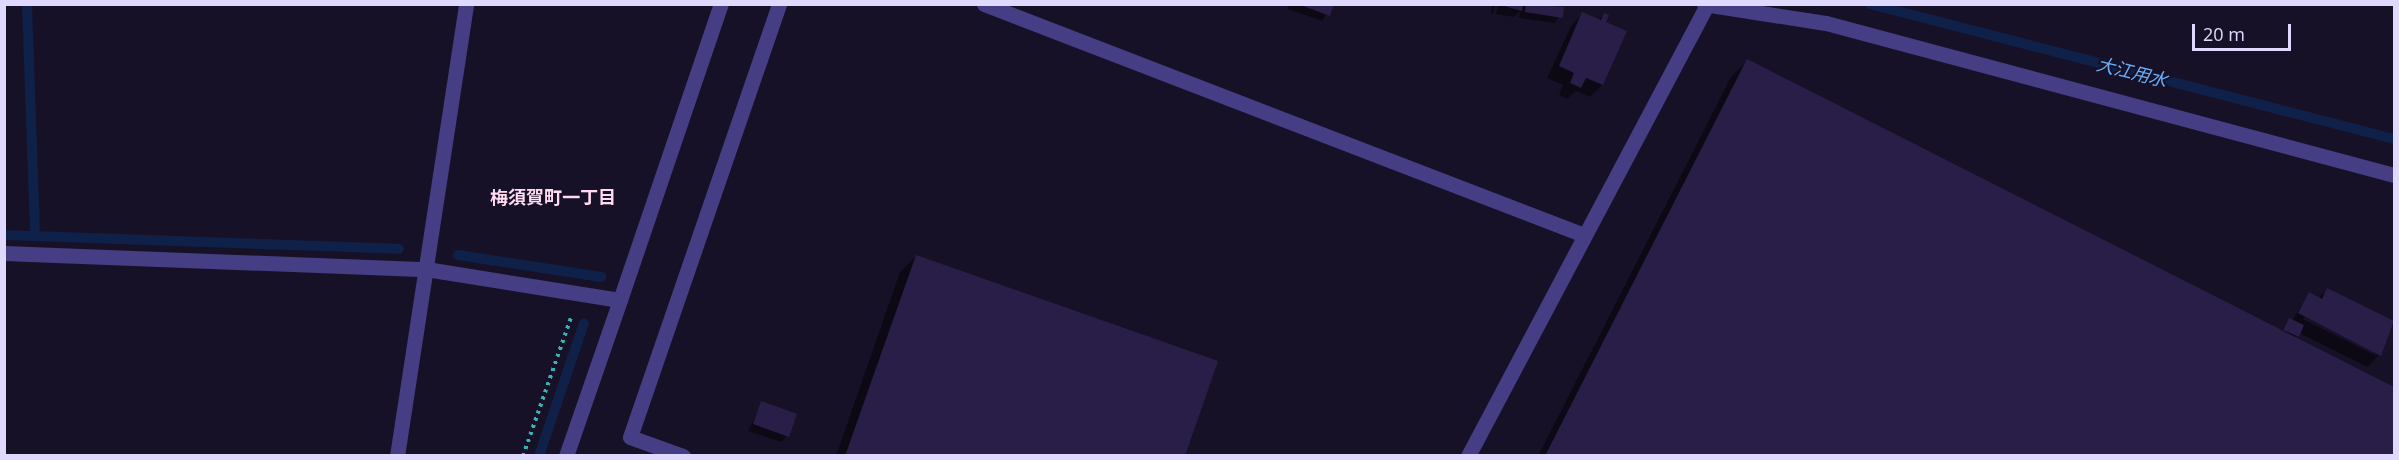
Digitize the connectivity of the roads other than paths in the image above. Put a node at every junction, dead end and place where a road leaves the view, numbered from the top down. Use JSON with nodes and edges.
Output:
{"nodes":[{"id":1,"x":466,"y":4,"type":"edge"},
{"id":2,"x":722,"y":4,"type":"edge"},
{"id":3,"x":779,"y":4,"type":"edge"},
{"id":4,"x":984,"y":4,"type":"edge"},
{"id":5,"x":1705,"y":5,"type":"edge"},
{"id":6,"x":2394,"y":175,"type":"edge"},
{"id":7,"x":1584,"y":236,"type":"junction"},
{"id":8,"x":4,"y":253,"type":"edge"},
{"id":9,"x":426,"y":269,"type":"junction"},
{"id":10,"x":620,"y":300,"type":"junction"},
{"id":11,"x":397,"y":456,"type":"edge"},
{"id":12,"x":566,"y":456,"type":"edge"},
{"id":13,"x":682,"y":456,"type":"edge"},
{"id":14,"x":1468,"y":456,"type":"edge"}],
"edges":[{"from":1,"to":9,"type":"street"},
{"from":2,"to":10,"type":"street"},
{"from":3,"to":13,"type":"street"},
{"from":4,"to":7,"type":"street"},
{"from":5,"to":6,"type":"street"},
{"from":5,"to":7,"type":"street"},
{"from":7,"to":14,"type":"street"},
{"from":8,"to":9,"type":"street"},
{"from":9,"to":10,"type":"street"},
{"from":9,"to":11,"type":"street"},
{"from":10,"to":12,"type":"street"}]}
